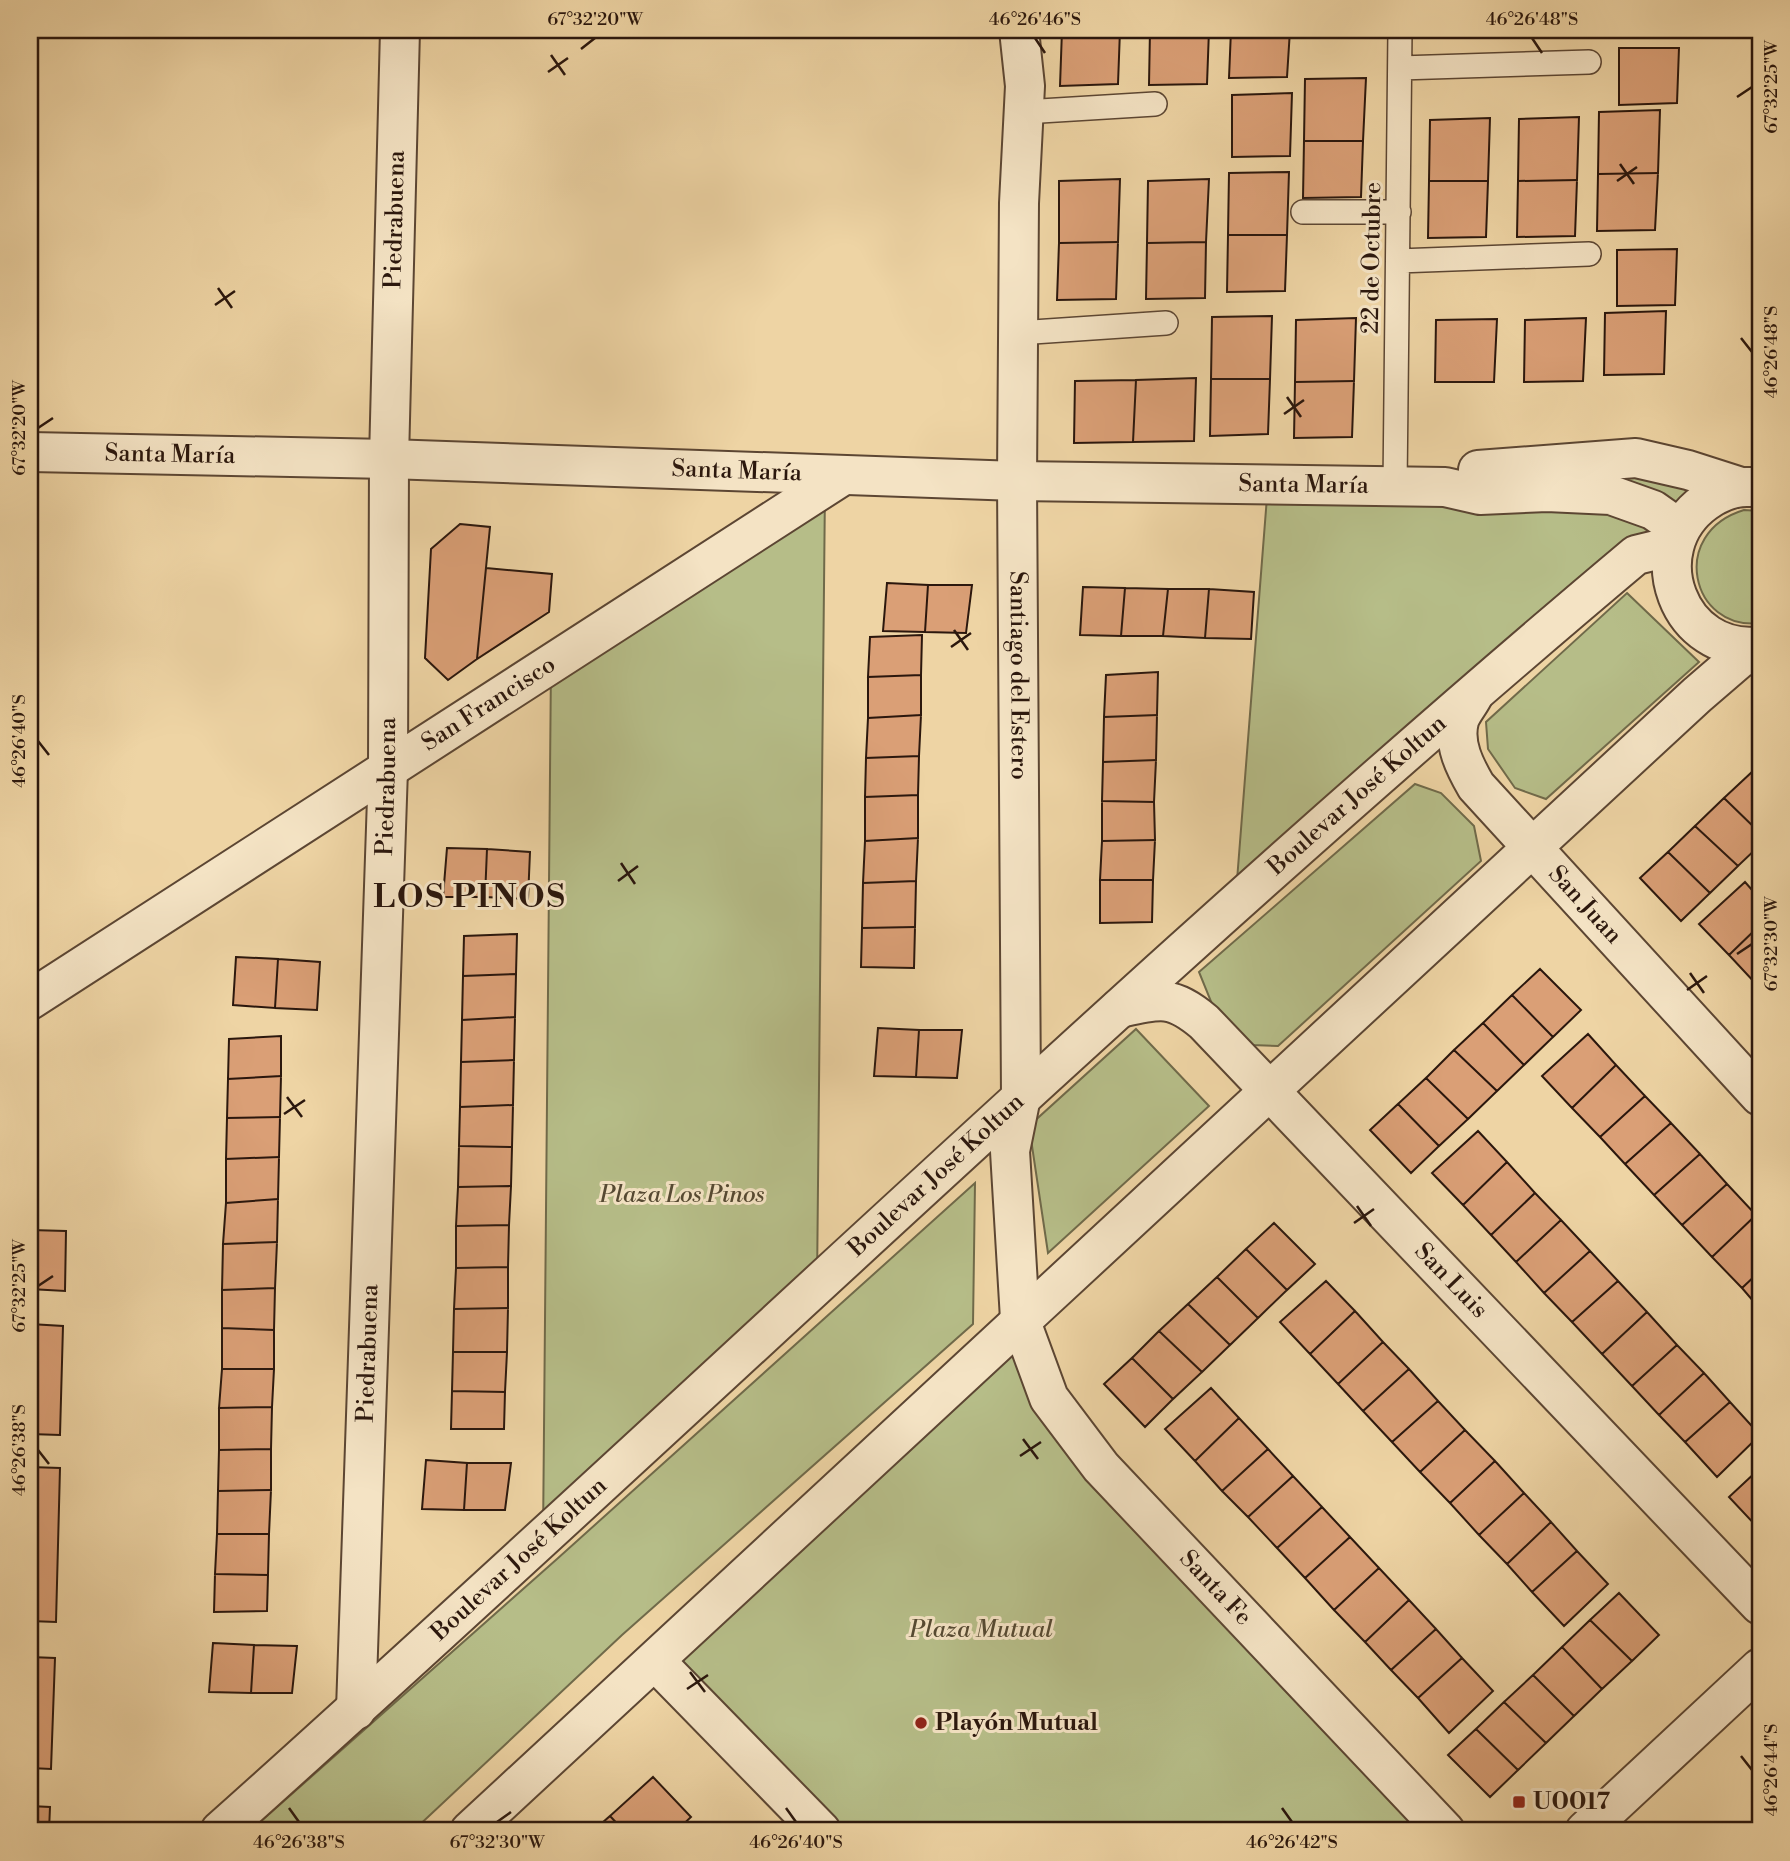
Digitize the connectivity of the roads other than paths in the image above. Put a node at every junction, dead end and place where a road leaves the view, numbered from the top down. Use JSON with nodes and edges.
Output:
{"nodes":[{"id":1,"x":400,"y":30,"type":"edge"},
{"id":2,"x":1019,"y":30,"type":"edge"},
{"id":3,"x":1400,"y":30,"type":"edge"},
{"id":4,"x":1589,"y":62,"type":"dead end"},
{"id":5,"x":1400,"y":68,"type":"junction"},
{"id":6,"x":1155,"y":104,"type":"dead end"},
{"id":7,"x":1024,"y":112,"type":"junction"},
{"id":8,"x":1303,"y":212,"type":"dead end"},
{"id":9,"x":1399,"y":212,"type":"junction"},
{"id":10,"x":1589,"y":254,"type":"dead end"},
{"id":11,"x":1398,"y":261,"type":"junction"},
{"id":12,"x":1166,"y":323,"type":"dead end"},
{"id":13,"x":1018,"y":333,"type":"junction"},
{"id":14,"x":30,"y":452,"type":"edge"},
{"id":15,"x":389,"y":459,"type":"junction"},
{"id":16,"x":842,"y":476,"type":"junction"},
{"id":17,"x":1017,"y":481,"type":"junction"},
{"id":18,"x":1395,"y":486,"type":"junction"},
{"id":19,"x":1445,"y":487,"type":"junction"},
{"id":20,"x":1749,"y":487,"type":"edge"},
{"id":21,"x":1676,"y":538,"type":"junction"},
{"id":22,"x":1760,"y":648,"type":"edge"},
{"id":23,"x":1473,"y":696,"type":"junction"},
{"id":24,"x":388,"y":769,"type":"junction"},
{"id":25,"x":1532,"y":848,"type":"junction"},
{"id":26,"x":30,"y":1000,"type":"edge"},
{"id":27,"x":1120,"y":1008,"type":"junction"},
{"id":28,"x":1272,"y":1090,"type":"junction"},
{"id":29,"x":1760,"y":1096,"type":"edge"},
{"id":30,"x":1021,"y":1097,"type":"junction"},
{"id":31,"x":1020,"y":1319,"type":"junction"},
{"id":32,"x":1760,"y":1605,"type":"edge"},
{"id":33,"x":655,"y":1661,"type":"junction"},
{"id":34,"x":1760,"y":1668,"type":"edge"},
{"id":35,"x":356,"y":1710,"type":"junction"},
{"id":36,"x":220,"y":1831,"type":"edge"},
{"id":37,"x":470,"y":1831,"type":"edge"},
{"id":38,"x":821,"y":1831,"type":"edge"},
{"id":39,"x":1445,"y":1831,"type":"edge"},
{"id":40,"x":1585,"y":1831,"type":"edge"}],
"edges":[{"from":1,"to":15,"type":"street","name":"Piedrabuena"},
{"from":2,"to":7,"type":"street","name":"Santiago del Estero"},
{"from":3,"to":5,"type":"lane","name":"22 de Octubre"},
{"from":4,"to":5,"type":"lane"},
{"from":5,"to":9,"type":"lane","name":"22 de Octubre"},
{"from":6,"to":7,"type":"lane"},
{"from":7,"to":13,"type":"street","name":"Santiago del Estero"},
{"from":8,"to":9,"type":"lane"},
{"from":9,"to":11,"type":"lane","name":"22 de Octubre"},
{"from":10,"to":11,"type":"lane"},
{"from":11,"to":18,"type":"lane","name":"22 de Octubre"},
{"from":12,"to":13,"type":"lane"},
{"from":13,"to":17,"type":"street","name":"Santiago del Estero"},
{"from":14,"to":15,"type":"street","name":"Santa María"},
{"from":15,"to":16,"type":"street","name":"Santa María"},
{"from":15,"to":24,"type":"street","name":"Piedrabuena"},
{"from":16,"to":17,"type":"street","name":"Santa María"},
{"from":16,"to":24,"type":"street","name":"San Francisco"},
{"from":17,"to":18,"type":"street","name":"Santa María"},
{"from":17,"to":30,"type":"street","name":"Santiago del Estero"},
{"from":18,"to":19,"type":"street","name":"Santa María"},
{"from":19,"to":20,"type":"street","name":"Santa María"},
{"from":19,"to":21,"type":"street","name":"Santa María"},
{"from":20,"to":21,"type":"street"},
{"from":21,"to":22,"type":"street"},
{"from":21,"to":23,"type":"street","name":"Boulevar José Koltun"},
{"from":22,"to":25,"type":"street"},
{"from":23,"to":25,"type":"street","name":"San Juan"},
{"from":23,"to":27,"type":"street","name":"Boulevar José Koltun"},
{"from":24,"to":26,"type":"street","name":"San Francisco"},
{"from":24,"to":35,"type":"street","name":"Piedrabuena"},
{"from":25,"to":28,"type":"street"},
{"from":25,"to":29,"type":"street","name":"San Juan"},
{"from":27,"to":28,"type":"street","name":"San Luis"},
{"from":27,"to":30,"type":"street","name":"Boulevar José Koltun"},
{"from":28,"to":31,"type":"street"},
{"from":28,"to":32,"type":"street","name":"San Luis"},
{"from":30,"to":31,"type":"street","name":"Santiago del Estero"},
{"from":30,"to":35,"type":"street","name":"Boulevar José Koltun"},
{"from":31,"to":33,"type":"street"},
{"from":31,"to":39,"type":"street","name":"Santa Fe"},
{"from":33,"to":37,"type":"street"},
{"from":33,"to":38,"type":"street"},
{"from":34,"to":40,"type":"street"},
{"from":35,"to":36,"type":"street","name":"Boulevar José Koltun"}]}
